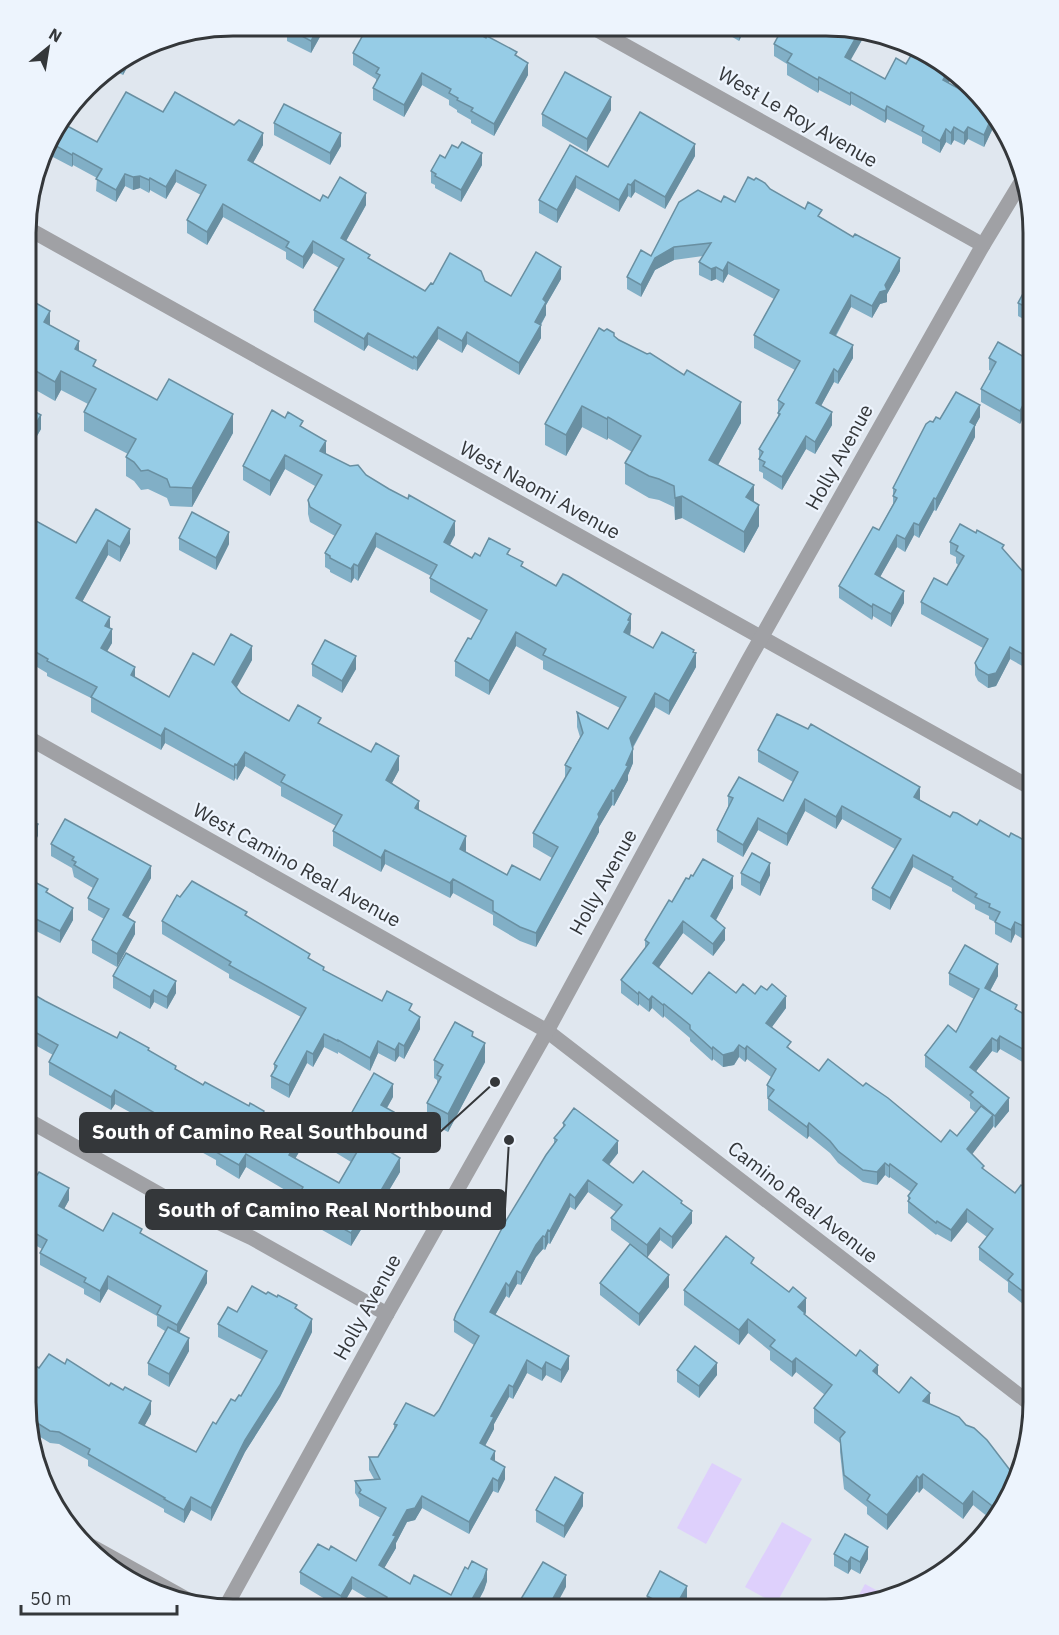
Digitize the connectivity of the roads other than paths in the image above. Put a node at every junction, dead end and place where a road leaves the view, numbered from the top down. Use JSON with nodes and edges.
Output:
{"nodes":[{"id":1,"x":608,"y":36,"type":"edge"},
{"id":2,"x":1017,"y":188,"type":"edge"},
{"id":3,"x":36,"y":233,"type":"edge"},
{"id":4,"x":983,"y":245,"type":"junction"},
{"id":5,"x":762,"y":637,"type":"junction"},
{"id":6,"x":36,"y":742,"type":"edge"},
{"id":7,"x":1023,"y":783,"type":"edge"},
{"id":8,"x":547,"y":1031,"type":"junction"},
{"id":9,"x":36,"y":1125,"type":"edge"},
{"id":10,"x":387,"y":1314,"type":"junction"},
{"id":11,"x":1023,"y":1398,"type":"edge"},
{"id":12,"x":115,"y":1559,"type":"edge"},
{"id":13,"x":162,"y":1585,"type":"edge"},
{"id":14,"x":230,"y":1599,"type":"edge"}],
"edges":[{"from":1,"to":4,"type":"street","name":"West Le Roy Avenue"},
{"from":2,"to":4,"type":"street","name":"Holly Avenue"},
{"from":3,"to":5,"type":"street","name":"West Naomi Avenue"},
{"from":4,"to":5,"type":"street","name":"Holly Avenue"},
{"from":5,"to":7,"type":"street","name":"West Naomi Avenue"},
{"from":5,"to":8,"type":"street","name":"Holly Avenue"},
{"from":6,"to":8,"type":"street","name":"West Camino Real Avenue"},
{"from":8,"to":10,"type":"street","name":"Holly Avenue"},
{"from":8,"to":11,"type":"street","name":"Camino Real Avenue"},
{"from":9,"to":10,"type":"street"},
{"from":10,"to":14,"type":"street","name":"Holly Avenue"},
{"from":12,"to":13,"type":"street"}]}
